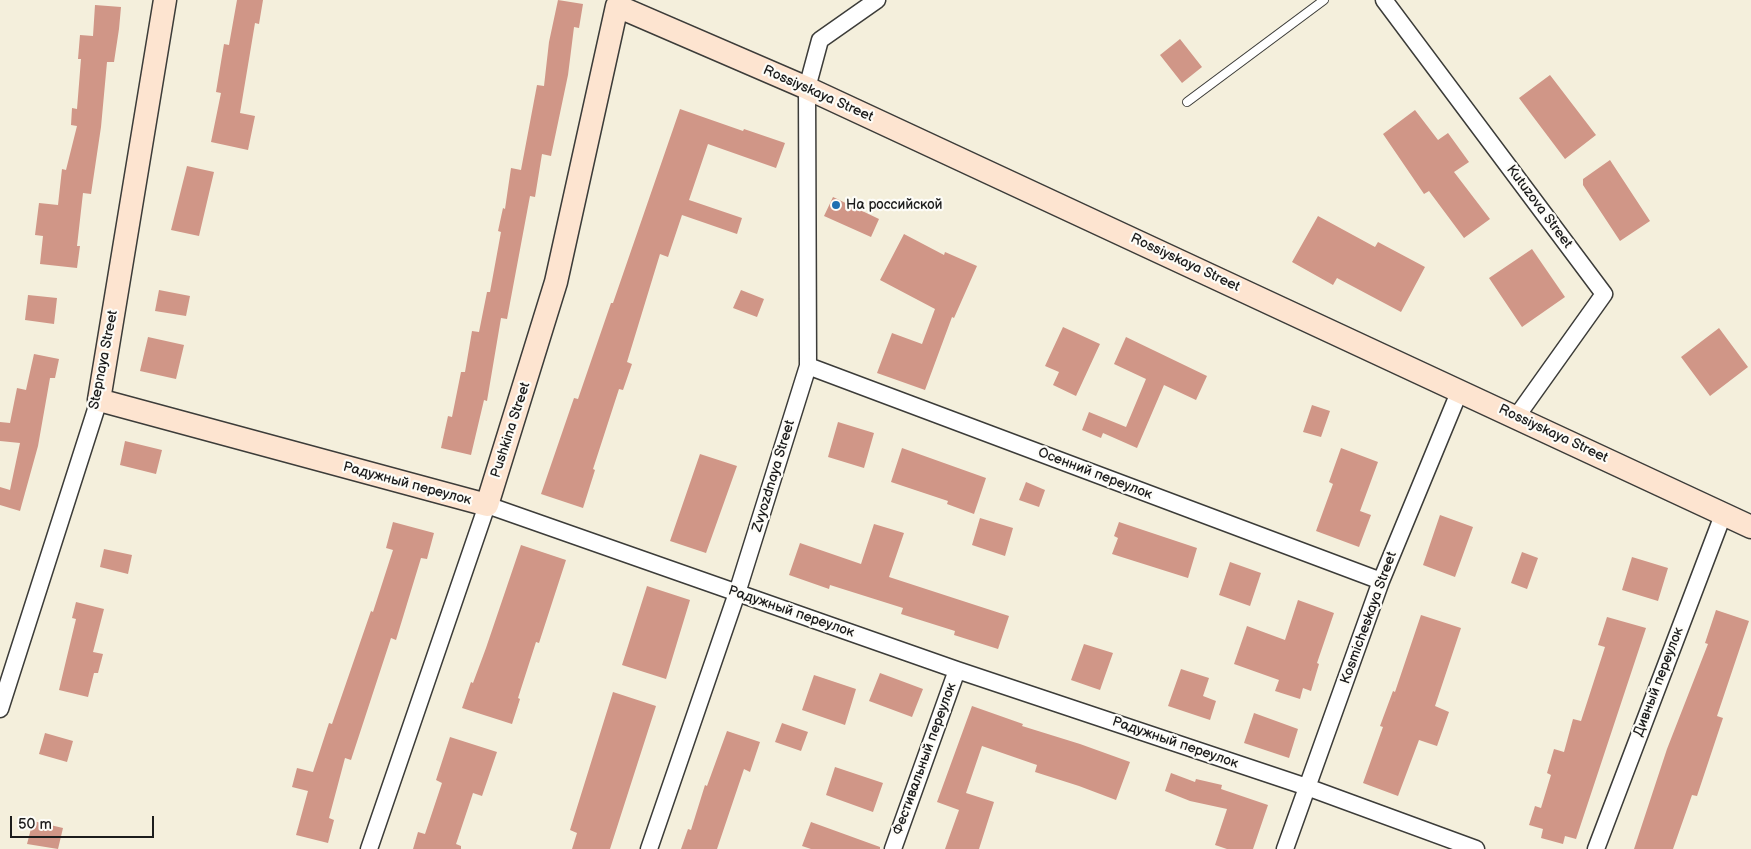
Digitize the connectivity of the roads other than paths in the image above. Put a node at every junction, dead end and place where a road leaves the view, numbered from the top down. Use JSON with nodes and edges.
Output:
{"nodes":[{"id":1,"x":165,"y":0,"type":"edge"},
{"id":2,"x":877,"y":0,"type":"edge"},
{"id":3,"x":1324,"y":0,"type":"edge"},
{"id":4,"x":1384,"y":0,"type":"edge"},
{"id":5,"x":618,"y":3,"type":"edge"},
{"id":6,"x":807,"y":88,"type":"junction"},
{"id":7,"x":1187,"y":102,"type":"dead end"},
{"id":8,"x":808,"y":366,"type":"junction"},
{"id":9,"x":1460,"y":390,"type":"junction"},
{"id":10,"x":99,"y":400,"type":"junction"},
{"id":11,"x":1517,"y":416,"type":"junction"},
{"id":12,"x":487,"y":505,"type":"junction"},
{"id":13,"x":1723,"y":514,"type":"junction"},
{"id":14,"x":1751,"y":527,"type":"edge"},
{"id":15,"x":1382,"y":582,"type":"junction"},
{"id":16,"x":737,"y":593,"type":"junction"},
{"id":17,"x":957,"y":670,"type":"junction"},
{"id":18,"x":0,"y":709,"type":"edge"},
{"id":19,"x":1307,"y":787,"type":"junction"},
{"id":20,"x":368,"y":849,"type":"edge"},
{"id":21,"x":649,"y":849,"type":"edge"},
{"id":22,"x":893,"y":849,"type":"edge"},
{"id":23,"x":1285,"y":849,"type":"edge"},
{"id":24,"x":1476,"y":849,"type":"edge"},
{"id":25,"x":1596,"y":849,"type":"edge"}],
"edges":[{"from":1,"to":10,"type":"street","name":"Stepnaya Street"},
{"from":2,"to":6,"type":"street","name":"Zvyozdnaya Street"},
{"from":3,"to":7,"type":"lane"},
{"from":4,"to":11,"type":"street","name":"Kutuzova Street"},
{"from":5,"to":6,"type":"street","name":"Rossiyskaya Street"},
{"from":5,"to":12,"type":"street","name":"Pushkina Street"},
{"from":6,"to":8,"type":"street","name":"Zvyozdnaya Street"},
{"from":6,"to":9,"type":"street","name":"Rossiyskaya Street"},
{"from":8,"to":15,"type":"street","name":"Осенний переулок"},
{"from":8,"to":16,"type":"street","name":"Zvyozdnaya Street"},
{"from":9,"to":11,"type":"street","name":"Rossiyskaya Street"},
{"from":9,"to":15,"type":"street","name":"Kosmicheskaya Street"},
{"from":10,"to":12,"type":"street","name":"Радужный переулок"},
{"from":10,"to":18,"type":"street","name":"Stepnaya Street"},
{"from":11,"to":13,"type":"street","name":"Rossiyskaya Street"},
{"from":12,"to":16,"type":"street","name":"Радужный переулок"},
{"from":12,"to":20,"type":"street","name":"Pushkina Street"},
{"from":13,"to":14,"type":"street","name":"Rossiyskaya Street"},
{"from":13,"to":25,"type":"street","name":"Дивный переулок"},
{"from":15,"to":19,"type":"street","name":"Kosmicheskaya Street"},
{"from":16,"to":17,"type":"street","name":"Радужный переулок"},
{"from":16,"to":21,"type":"street","name":"Zvyozdnaya Street"},
{"from":17,"to":19,"type":"street","name":"Радужный переулок"},
{"from":17,"to":22,"type":"street","name":"Фестивальный переулок"},
{"from":19,"to":23,"type":"street","name":"Kosmicheskaya Street"},
{"from":19,"to":24,"type":"street","name":"Радужный переулок"}]}
